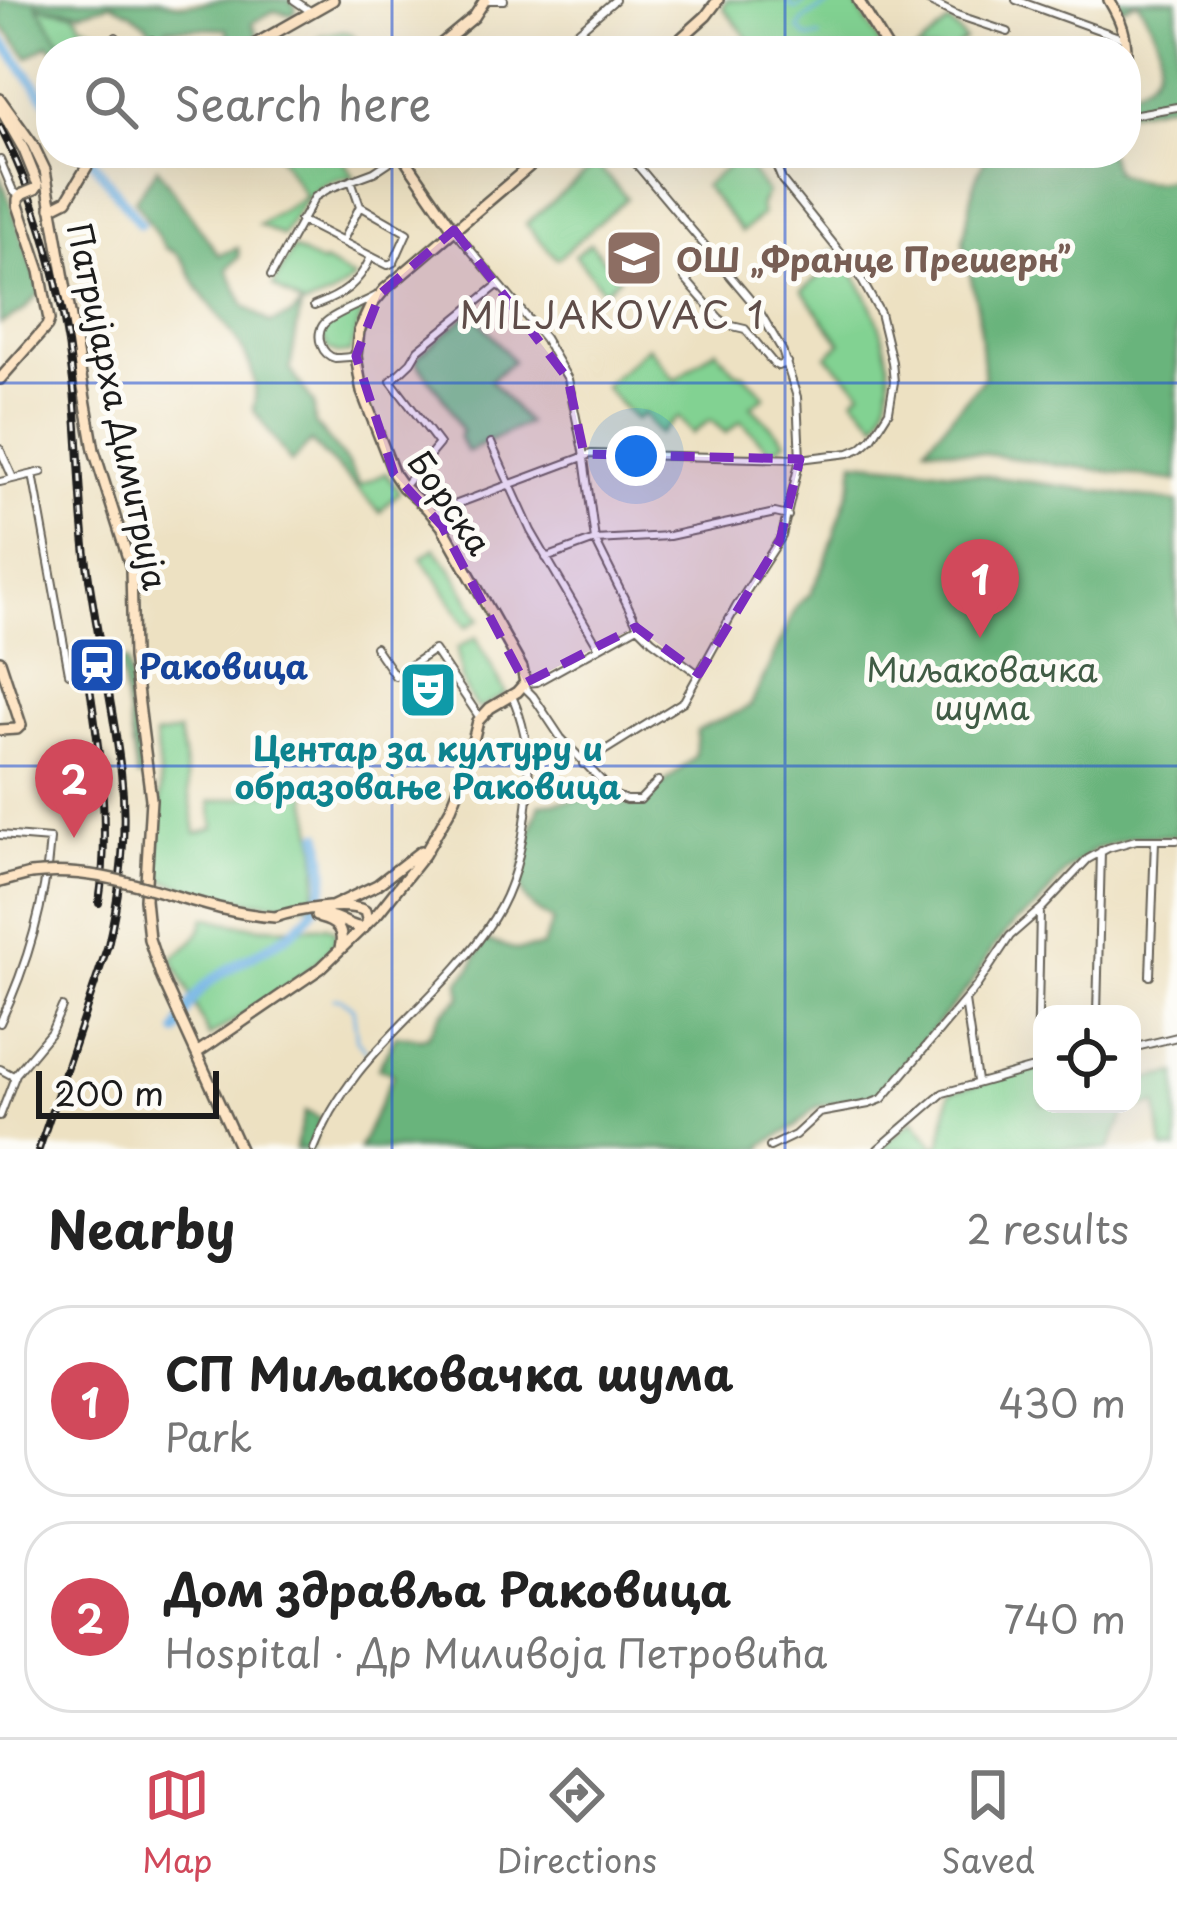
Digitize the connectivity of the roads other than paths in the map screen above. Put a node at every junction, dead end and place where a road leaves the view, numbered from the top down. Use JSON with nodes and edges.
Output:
{"nodes":[{"id":1,"x":294,"y":0,"type":"edge"},
{"id":2,"x":333,"y":0,"type":"edge"},
{"id":3,"x":485,"y":0,"type":"edge"},
{"id":4,"x":504,"y":0,"type":"edge"},
{"id":5,"x":615,"y":0,"type":"edge"},
{"id":6,"x":718,"y":0,"type":"edge"},
{"id":7,"x":858,"y":0,"type":"edge"},
{"id":8,"x":926,"y":0,"type":"edge"},
{"id":9,"x":1016,"y":0,"type":"edge"},
{"id":10,"x":1109,"y":0,"type":"edge"},
{"id":11,"x":310,"y":11,"type":"junction"},
{"id":12,"x":1008,"y":32,"type":"dead end"},
{"id":13,"x":268,"y":36,"type":"edge"},
{"id":14,"x":451,"y":36,"type":"edge"},
{"id":15,"x":573,"y":36,"type":"edge"},
{"id":16,"x":684,"y":36,"type":"edge"},
{"id":17,"x":880,"y":36,"type":"edge"},
{"id":18,"x":1116,"y":36,"type":"edge"},
{"id":19,"x":1126,"y":36,"type":"edge"},
{"id":20,"x":0,"y":98,"type":"edge"},
{"id":21,"x":1177,"y":107,"type":"edge"},
{"id":22,"x":0,"y":108,"type":"edge"},
{"id":23,"x":1141,"y":113,"type":"edge"},
{"id":24,"x":36,"y":154,"type":"edge"},
{"id":25,"x":0,"y":160,"type":"edge"},
{"id":26,"x":43,"y":168,"type":"edge"},
{"id":27,"x":86,"y":168,"type":"edge"},
{"id":28,"x":380,"y":168,"type":"edge"},
{"id":29,"x":411,"y":168,"type":"edge"},
{"id":30,"x":527,"y":168,"type":"edge"},
{"id":31,"x":640,"y":168,"type":"edge"},
{"id":32,"x":777,"y":168,"type":"edge"},
{"id":33,"x":351,"y":180,"type":"junction"},
{"id":34,"x":21,"y":195,"type":"junction"},
{"id":35,"x":360,"y":206,"type":"junction"},
{"id":36,"x":51,"y":208,"type":"junction"},
{"id":37,"x":300,"y":220,"type":"junction"},
{"id":38,"x":454,"y":230,"type":"junction"},
{"id":39,"x":342,"y":242,"type":"junction"},
{"id":40,"x":371,"y":257,"type":"junction"},
{"id":41,"x":271,"y":276,"type":"dead end"},
{"id":42,"x":685,"y":279,"type":"dead end"},
{"id":43,"x":499,"y":284,"type":"junction"},
{"id":44,"x":380,"y":294,"type":"junction"},
{"id":45,"x":314,"y":306,"type":"dead end"},
{"id":46,"x":356,"y":356,"type":"junction"},
{"id":47,"x":787,"y":362,"type":"junction"},
{"id":48,"x":0,"y":379,"type":"edge"},
{"id":49,"x":491,"y":443,"type":"dead end"},
{"id":50,"x":0,"y":449,"type":"edge"},
{"id":51,"x":584,"y":456,"type":"junction"},
{"id":52,"x":800,"y":459,"type":"junction"},
{"id":53,"x":13,"y":478,"type":"junction"},
{"id":54,"x":0,"y":482,"type":"edge"},
{"id":55,"x":510,"y":484,"type":"junction"},
{"id":56,"x":403,"y":488,"type":"junction"},
{"id":57,"x":433,"y":514,"type":"junction"},
{"id":58,"x":788,"y":516,"type":"junction"},
{"id":59,"x":596,"y":540,"type":"junction"},
{"id":60,"x":546,"y":558,"type":"junction"},
{"id":61,"x":638,"y":626,"type":"junction"},
{"id":62,"x":598,"y":646,"type":"junction"},
{"id":63,"x":375,"y":647,"type":"dead end"},
{"id":64,"x":0,"y":661,"type":"edge"},
{"id":65,"x":69,"y":673,"type":"dead end"},
{"id":66,"x":699,"y":674,"type":"junction"},
{"id":67,"x":524,"y":684,"type":"junction"},
{"id":68,"x":512,"y":695,"type":"junction"},
{"id":69,"x":480,"y":718,"type":"junction"},
{"id":70,"x":0,"y":730,"type":"edge"},
{"id":71,"x":583,"y":764,"type":"junction"},
{"id":72,"x":658,"y":781,"type":"dead end"},
{"id":73,"x":0,"y":835,"type":"edge"},
{"id":74,"x":434,"y":838,"type":"junction"},
{"id":75,"x":1155,"y":840,"type":"junction"},
{"id":76,"x":1177,"y":840,"type":"edge"},
{"id":77,"x":1101,"y":850,"type":"junction"},
{"id":78,"x":0,"y":882,"type":"edge"},
{"id":79,"x":329,"y":908,"type":"junction"},
{"id":80,"x":1040,"y":910,"type":"junction"},
{"id":81,"x":275,"y":917,"type":"junction"},
{"id":82,"x":315,"y":917,"type":"junction"},
{"id":83,"x":366,"y":926,"type":"junction"},
{"id":84,"x":338,"y":954,"type":"junction"},
{"id":85,"x":1150,"y":976,"type":"dead end"},
{"id":86,"x":965,"y":1001,"type":"junction"},
{"id":87,"x":1097,"y":1005,"type":"edge"},
{"id":88,"x":62,"y":1007,"type":"dead end"},
{"id":89,"x":0,"y":1023,"type":"edge"},
{"id":90,"x":1177,"y":1037,"type":"edge"},
{"id":91,"x":1141,"y":1046,"type":"edge"},
{"id":92,"x":198,"y":1052,"type":"junction"},
{"id":93,"x":0,"y":1069,"type":"edge"},
{"id":94,"x":15,"y":1077,"type":"junction"},
{"id":95,"x":977,"y":1082,"type":"junction"},
{"id":96,"x":0,"y":1116,"type":"edge"},
{"id":97,"x":770,"y":1147,"type":"edge"},
{"id":98,"x":240,"y":1149,"type":"edge"},
{"id":99,"x":314,"y":1149,"type":"edge"},
{"id":100,"x":878,"y":1149,"type":"edge"}],
"edges":[{"from":1,"to":11,"type":"street"},
{"from":2,"to":11,"type":"main road"},
{"from":3,"to":4,"type":"street"},
{"from":3,"to":14,"type":"main road"},
{"from":5,"to":15,"type":"street"},
{"from":6,"to":16,"type":"main road"},
{"from":7,"to":17,"type":"main road"},
{"from":8,"to":12,"type":"street"},
{"from":9,"to":18,"type":"street"},
{"from":10,"to":19,"type":"main road"},
{"from":11,"to":13,"type":"main road"},
{"from":20,"to":24,"type":"main road","name":"Патријарха Димитрија"},
{"from":21,"to":23,"type":"street"},
{"from":22,"to":34,"type":"main road","bridge":true},
{"from":25,"to":34,"type":"street"},
{"from":26,"to":36,"type":"main road","name":"Патријарха Димитрија"},
{"from":27,"to":36,"type":"main road"},
{"from":28,"to":33,"type":"street"},
{"from":29,"to":38,"type":"main road"},
{"from":30,"to":38,"type":"main road"},
{"from":31,"to":47,"type":"street"},
{"from":32,"to":52,"type":"street"},
{"from":33,"to":35,"type":"street"},
{"from":33,"to":37,"type":"street"},
{"from":34,"to":48,"type":"main road"},
{"from":35,"to":39,"type":"street"},
{"from":35,"to":40,"type":"street"},
{"from":36,"to":92,"type":"main road","name":"Патријарха Димитрија"},
{"from":37,"to":39,"type":"street"},
{"from":37,"to":41,"type":"street"},
{"from":38,"to":43,"type":"street"},
{"from":38,"to":44,"type":"main road"},
{"from":39,"to":40,"type":"street"},
{"from":40,"to":45,"type":"street"},
{"from":42,"to":47,"type":"street"},
{"from":43,"to":51,"type":"street"},
{"from":43,"to":56,"type":"street"},
{"from":44,"to":46,"type":"main road"},
{"from":44,"to":46,"type":"street"},
{"from":46,"to":56,"type":"main road","name":"Борска"},
{"from":47,"to":52,"type":"street"},
{"from":49,"to":55,"type":"street"},
{"from":50,"to":53,"type":"street"},
{"from":51,"to":52,"type":"street"},
{"from":51,"to":55,"type":"street"},
{"from":51,"to":59,"type":"street"},
{"from":52,"to":58,"type":"street"},
{"from":53,"to":54,"type":"street"},
{"from":53,"to":65,"type":"street"},
{"from":55,"to":57,"type":"street"},
{"from":55,"to":60,"type":"street"},
{"from":56,"to":57,"type":"main road","name":"Борска"},
{"from":57,"to":67,"type":"main road","name":"Борска"},
{"from":58,"to":59,"type":"street"},
{"from":58,"to":66,"type":"street"},
{"from":59,"to":60,"type":"street"},
{"from":59,"to":61,"type":"street"},
{"from":60,"to":62,"type":"street"},
{"from":61,"to":62,"type":"street"},
{"from":61,"to":66,"type":"street"},
{"from":62,"to":67,"type":"street"},
{"from":63,"to":69,"type":"street"},
{"from":64,"to":70,"type":"main road"},
{"from":66,"to":71,"type":"street"},
{"from":67,"to":68,"type":"main road"},
{"from":67,"to":71,"type":"street","name":"Борска"},
{"from":68,"to":69,"type":"main road"},
{"from":68,"to":99,"type":"street"},
{"from":69,"to":74,"type":"main road"},
{"from":71,"to":72,"type":"street","name":"Борска"},
{"from":73,"to":89,"type":"street"},
{"from":74,"to":79,"type":"main road"},
{"from":74,"to":83,"type":"main road"},
{"from":75,"to":76,"type":"street"},
{"from":75,"to":77,"type":"street"},
{"from":75,"to":85,"type":"street"},
{"from":77,"to":80,"type":"street"},
{"from":77,"to":87,"type":"street"},
{"from":78,"to":81,"type":"main road","bridge":true},
{"from":79,"to":81,"type":"main road"},
{"from":79,"to":83,"type":"main road"},
{"from":80,"to":86,"type":"street"},
{"from":80,"to":95,"type":"street"},
{"from":81,"to":82,"type":"main road"},
{"from":82,"to":83,"type":"main road"},
{"from":82,"to":84,"type":"main road"},
{"from":83,"to":84,"type":"main road"},
{"from":84,"to":92,"type":"main road"},
{"from":86,"to":95,"type":"street"},
{"from":86,"to":97,"type":"street"},
{"from":88,"to":94,"type":"street"},
{"from":90,"to":91,"type":"street"},
{"from":92,"to":98,"type":"main road","name":"Патријарха Димитрија"},
{"from":93,"to":94,"type":"street"},
{"from":94,"to":96,"type":"street"},
{"from":95,"to":100,"type":"street"}]}
